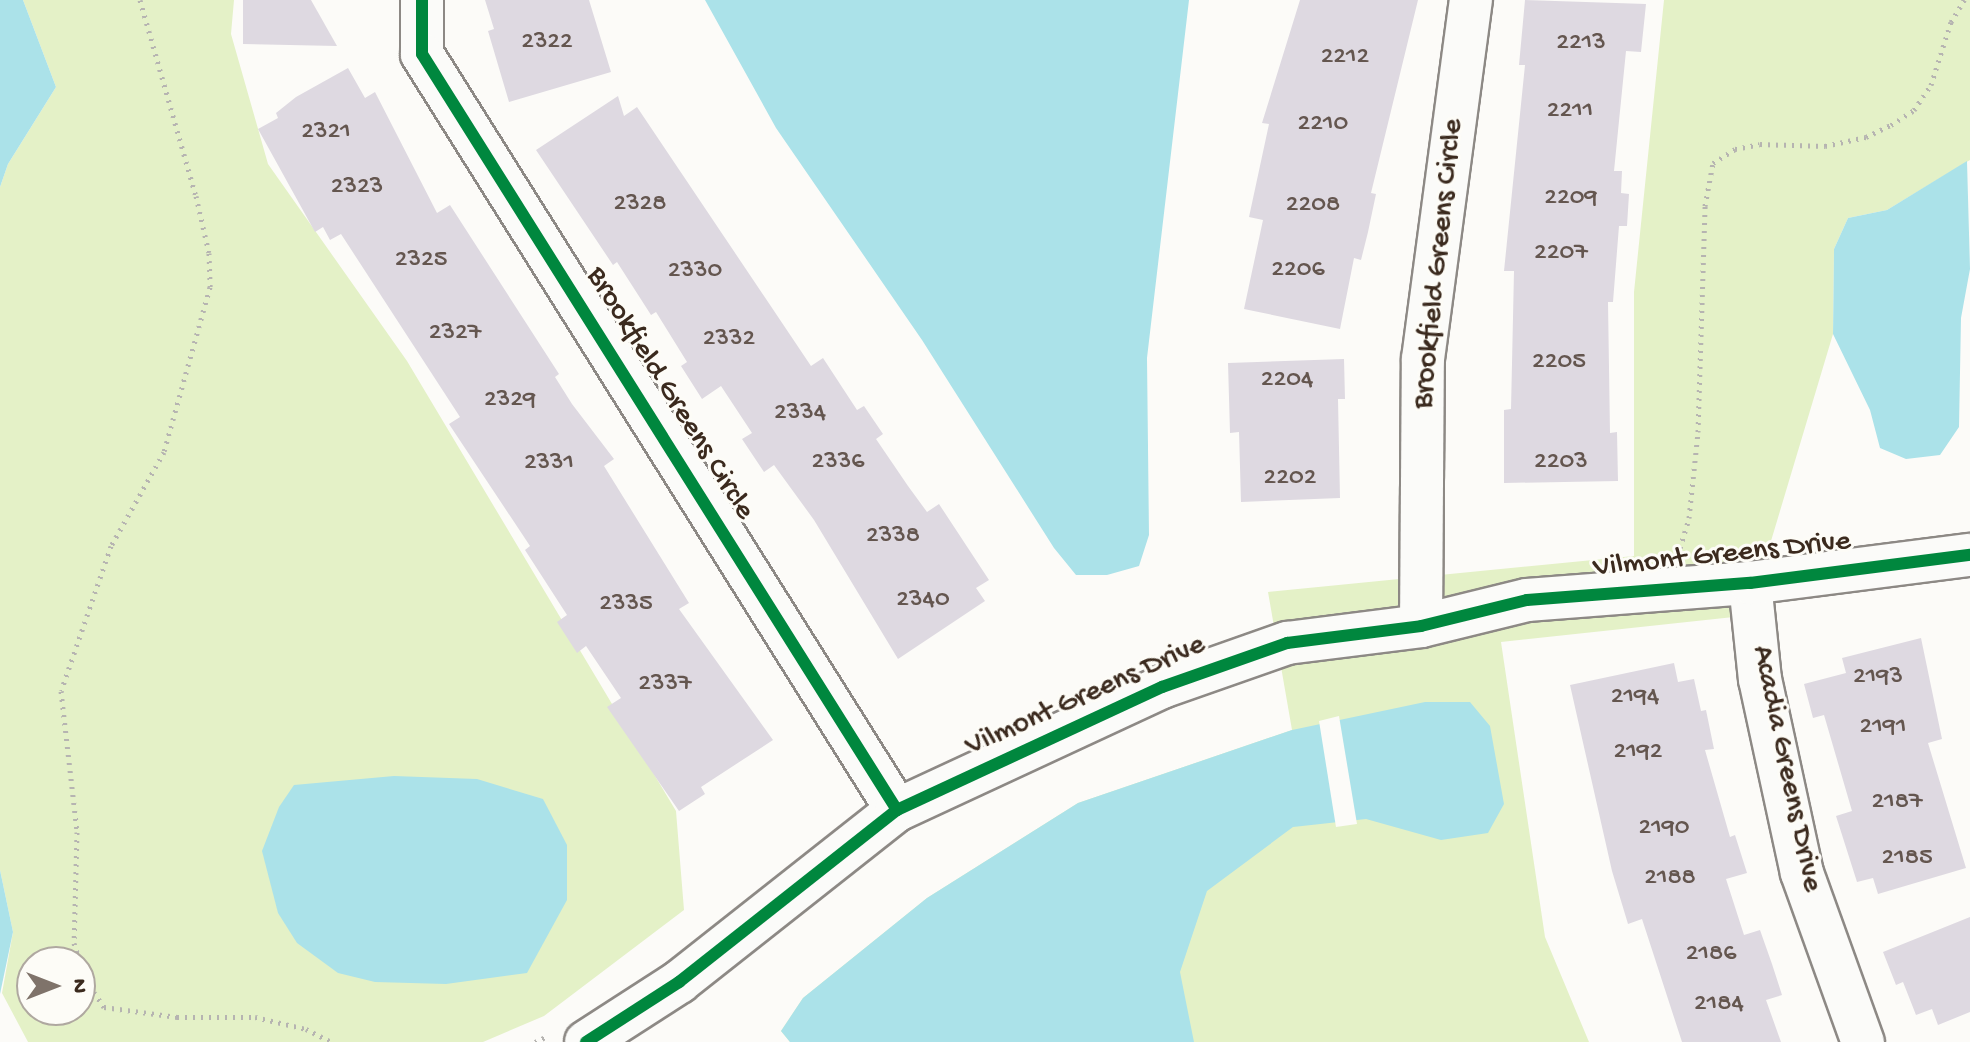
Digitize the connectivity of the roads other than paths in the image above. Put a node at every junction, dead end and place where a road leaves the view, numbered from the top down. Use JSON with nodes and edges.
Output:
{"nodes":[{"id":1,"x":422,"y":0,"type":"edge"},
{"id":2,"x":1471,"y":0,"type":"edge"},
{"id":3,"x":1970,"y":555,"type":"edge"},
{"id":4,"x":1750,"y":583,"type":"junction"},
{"id":5,"x":1421,"y":626,"type":"junction"},
{"id":6,"x":897,"y":810,"type":"junction"},
{"id":7,"x":586,"y":1042,"type":"edge"},
{"id":8,"x":1863,"y":1042,"type":"edge"}],
"edges":[{"from":1,"to":6,"type":"street","name":"Brookfield Greens Circle"},
{"from":2,"to":5,"type":"street","name":"Brookfield Greens Circle"},
{"from":3,"to":4,"type":"street","name":"Vilmont Greens Drive"},
{"from":4,"to":5,"type":"street","name":"Vilmont Greens Drive"},
{"from":4,"to":8,"type":"street","name":"Acadia Greens Drive"},
{"from":5,"to":6,"type":"street","name":"Vilmont Greens Drive"},
{"from":6,"to":7,"type":"street","name":"Vilmont Greens Drive"}]}
